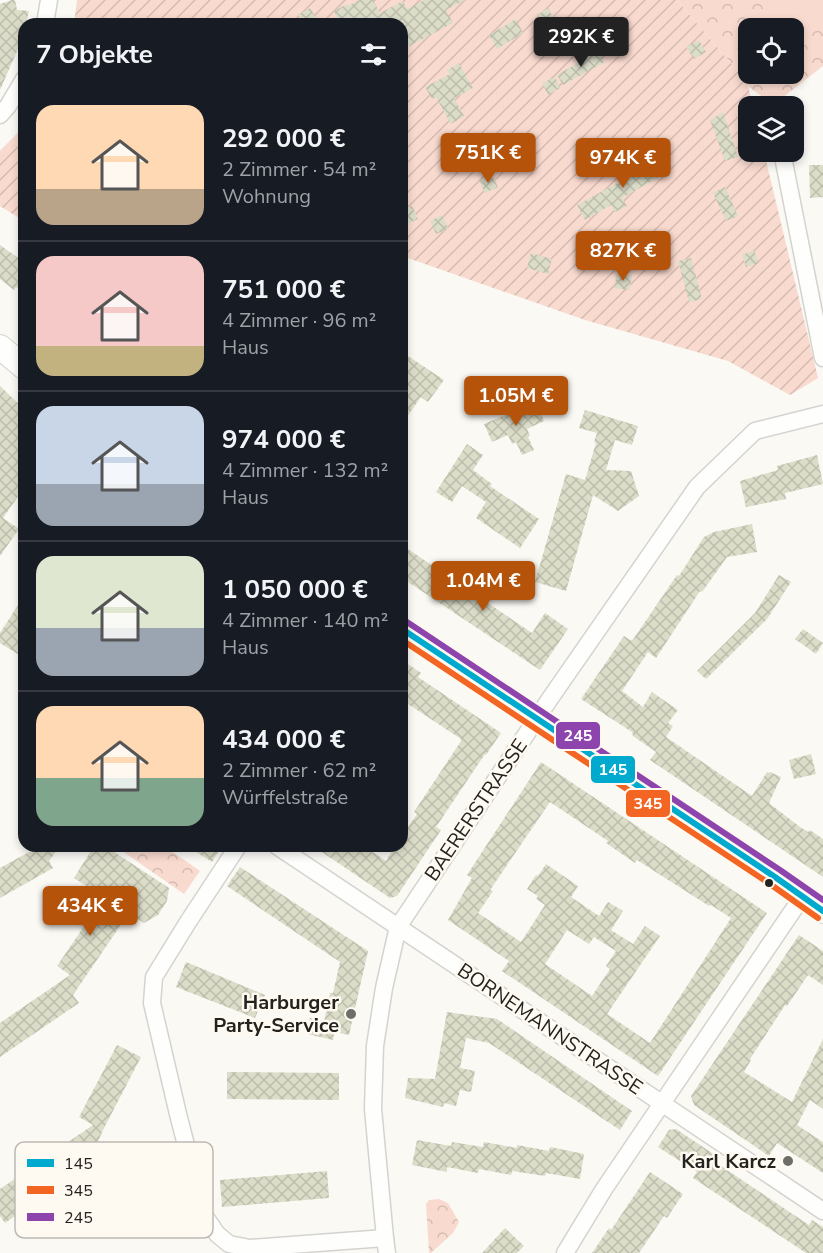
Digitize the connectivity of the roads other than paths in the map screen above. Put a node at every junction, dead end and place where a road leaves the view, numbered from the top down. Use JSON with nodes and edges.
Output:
{"nodes":[{"id":1,"x":49,"y":0,"type":"edge"},
{"id":2,"x":46,"y":18,"type":"edge"},
{"id":3,"x":18,"y":89,"type":"edge"},
{"id":4,"x":0,"y":115,"type":"edge"},
{"id":5,"x":784,"y":162,"type":"edge"},
{"id":6,"x":0,"y":347,"type":"edge"},
{"id":7,"x":823,"y":358,"type":"edge"},
{"id":8,"x":18,"y":363,"type":"edge"},
{"id":9,"x":823,"y":414,"type":"edge"},
{"id":10,"x":408,"y":633,"type":"edge"},
{"id":11,"x":536,"y":720,"type":"junction"},
{"id":12,"x":234,"y":852,"type":"edge"},
{"id":13,"x":287,"y":852,"type":"edge"},
{"id":14,"x":802,"y":897,"type":"junction"},
{"id":15,"x":823,"y":911,"type":"edge"},
{"id":16,"x":398,"y":927,"type":"junction"},
{"id":17,"x":662,"y":1104,"type":"junction"},
{"id":18,"x":185,"y":1142,"type":"edge"},
{"id":19,"x":823,"y":1211,"type":"edge"},
{"id":20,"x":213,"y":1228,"type":"edge"},
{"id":21,"x":386,"y":1246,"type":"edge"},
{"id":22,"x":565,"y":1253,"type":"edge"}],
"edges":[{"from":1,"to":2,"type":"street"},
{"from":3,"to":4,"type":"street"},
{"from":5,"to":7,"type":"street"},
{"from":6,"to":8,"type":"main road"},
{"from":9,"to":11,"type":"street","name":"BAERERSTRASSE"},
{"from":10,"to":11,"type":"main road"},
{"from":11,"to":14,"type":"main road"},
{"from":11,"to":16,"type":"street","name":"BAERERSTRASSE"},
{"from":12,"to":18,"type":"street"},
{"from":13,"to":16,"type":"street","name":"BORNEMANNSTRASSE"},
{"from":14,"to":15,"type":"main road"},
{"from":14,"to":17,"type":"street"},
{"from":16,"to":17,"type":"street","name":"BORNEMANNSTRASSE"},
{"from":16,"to":21,"type":"street","name":"BAERERSTRASSE"},
{"from":17,"to":19,"type":"street","name":"BORNEMANNSTRASSE"},
{"from":17,"to":22,"type":"street"},
{"from":20,"to":21,"type":"street"}]}
